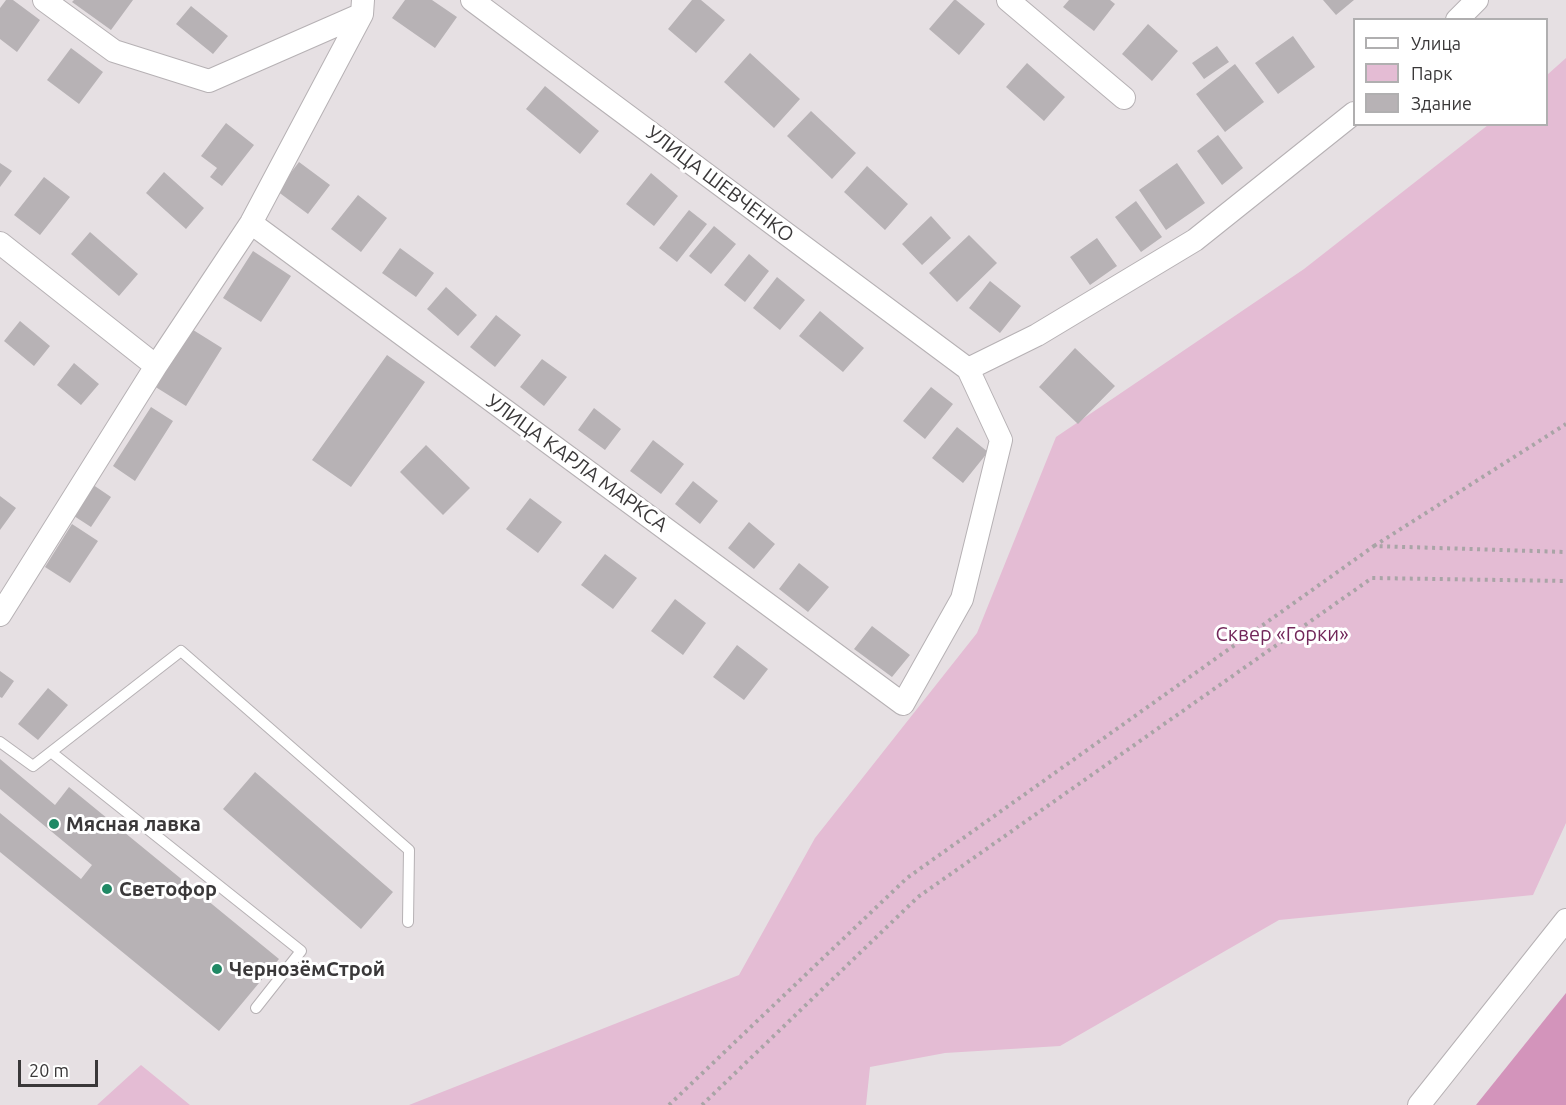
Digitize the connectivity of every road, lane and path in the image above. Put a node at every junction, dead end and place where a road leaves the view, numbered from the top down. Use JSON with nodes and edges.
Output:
{"nodes":[{"id":1,"x":45,"y":0,"type":"edge"},
{"id":2,"x":472,"y":0,"type":"edge"},
{"id":3,"x":1008,"y":0,"type":"edge"},
{"id":4,"x":1477,"y":0,"type":"edge"},
{"id":5,"x":363,"y":7,"type":"edge"},
{"id":6,"x":1459,"y":18,"type":"edge"},
{"id":7,"x":1124,"y":98,"type":"dead end"},
{"id":8,"x":1353,"y":114,"type":"edge"},
{"id":9,"x":251,"y":223,"type":"junction"},
{"id":10,"x":0,"y":243,"type":"edge"},
{"id":11,"x":156,"y":366,"type":"junction"},
{"id":12,"x":968,"y":369,"type":"junction"},
{"id":13,"x":1566,"y":424,"type":"edge"},
{"id":14,"x":1374,"y":546,"type":"junction"},
{"id":15,"x":1566,"y":552,"type":"edge"},
{"id":16,"x":1566,"y":581,"type":"edge"},
{"id":17,"x":0,"y":615,"type":"edge"},
{"id":18,"x":0,"y":742,"type":"edge"},
{"id":19,"x":51,"y":752,"type":"junction"},
{"id":20,"x":1566,"y":920,"type":"edge"},
{"id":21,"x":408,"y":922,"type":"dead end"},
{"id":22,"x":256,"y":1008,"type":"dead end"},
{"id":23,"x":669,"y":1105,"type":"edge"},
{"id":24,"x":702,"y":1105,"type":"edge"},
{"id":25,"x":1419,"y":1105,"type":"edge"}],
"edges":[{"from":1,"to":5,"type":"street"},
{"from":2,"to":12,"type":"street","name":"УЛИЦА ШЕВЧЕНКО"},
{"from":3,"to":7,"type":"street"},
{"from":4,"to":6,"type":"street"},
{"from":5,"to":9,"type":"street"},
{"from":8,"to":12,"type":"street"},
{"from":9,"to":11,"type":"street"},
{"from":9,"to":12,"type":"street","name":"УЛИЦА КАРЛА МАРКСА"},
{"from":10,"to":11,"type":"street"},
{"from":11,"to":17,"type":"street"},
{"from":13,"to":14,"type":"path"},
{"from":14,"to":15,"type":"path"},
{"from":14,"to":23,"type":"path"},
{"from":16,"to":24,"type":"path"},
{"from":18,"to":19,"type":"lane"},
{"from":19,"to":21,"type":"lane"},
{"from":19,"to":22,"type":"lane"},
{"from":20,"to":25,"type":"street"}]}
